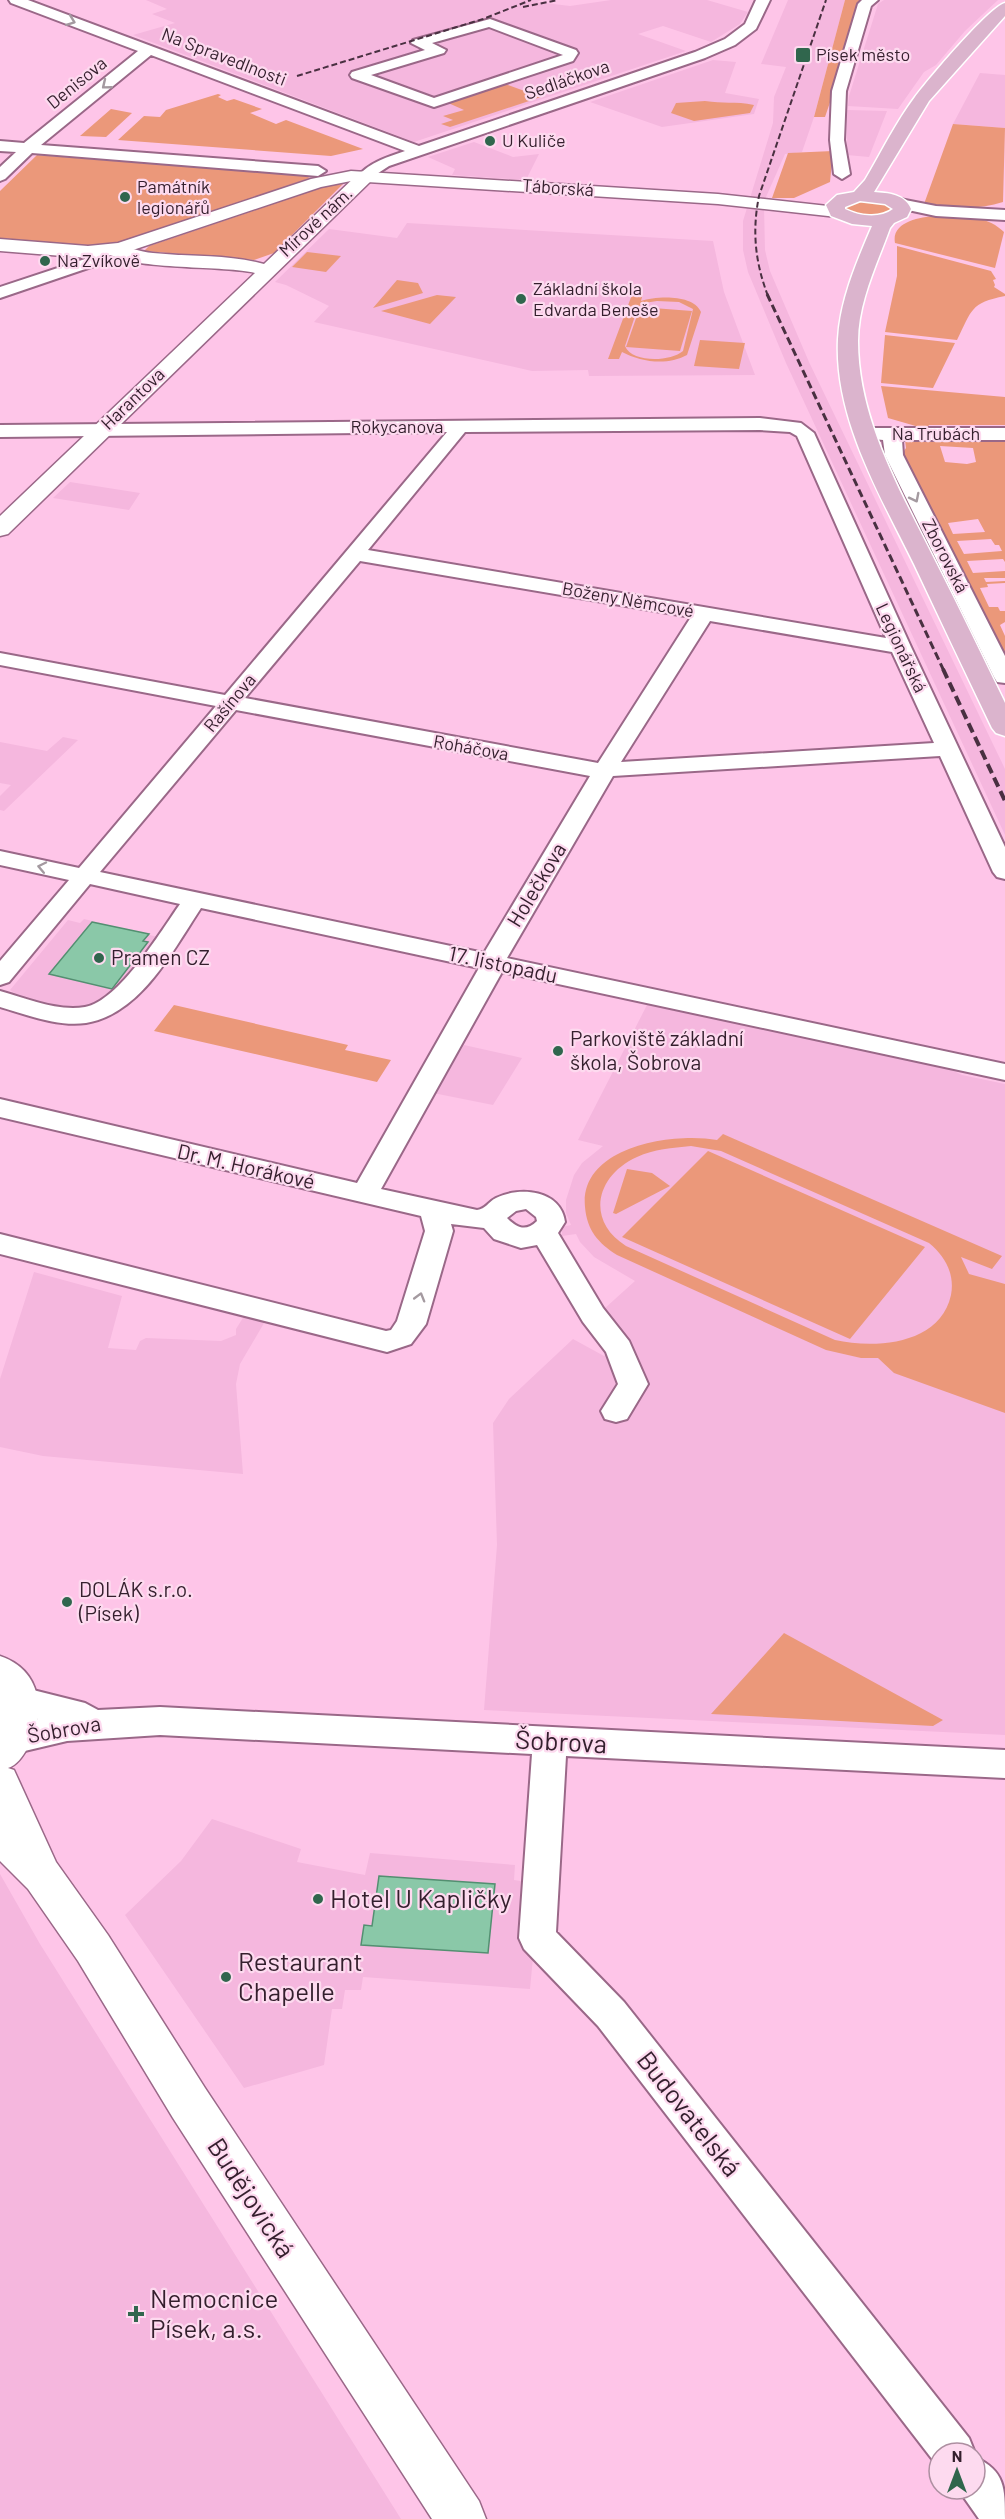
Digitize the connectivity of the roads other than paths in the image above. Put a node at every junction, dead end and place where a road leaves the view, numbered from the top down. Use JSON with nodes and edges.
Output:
{"nodes":[{"id":1,"x":16,"y":0,"type":"edge"},
{"id":2,"x":763,"y":0,"type":"edge"},
{"id":3,"x":870,"y":0,"type":"edge"},
{"id":4,"x":1005,"y":8,"type":"edge"},
{"id":5,"x":153,"y":50,"type":"junction"},
{"id":6,"x":931,"y":91,"type":"junction"},
{"id":7,"x":434,"y":103,"type":"joint"},
{"id":8,"x":0,"y":146,"type":"edge"},
{"id":9,"x":28,"y":148,"type":"junction"},
{"id":10,"x":418,"y":151,"type":"junction"},
{"id":11,"x":318,"y":171,"type":"dead end"},
{"id":12,"x":842,"y":174,"type":"dead end"},
{"id":13,"x":0,"y":176,"type":"edge"},
{"id":14,"x":366,"y":176,"type":"junction"},
{"id":15,"x":860,"y":196,"type":"junction"},
{"id":16,"x":894,"y":209,"type":"junction"},
{"id":17,"x":843,"y":210,"type":"junction"},
{"id":18,"x":1005,"y":215,"type":"edge"},
{"id":19,"x":0,"y":245,"type":"edge"},
{"id":20,"x":110,"y":250,"type":"junction"},
{"id":21,"x":266,"y":270,"type":"junction"},
{"id":22,"x":860,"y":285,"type":"junction"},
{"id":23,"x":0,"y":293,"type":"edge"},
{"id":24,"x":456,"y":427,"type":"junction"},
{"id":25,"x":794,"y":427,"type":"joint"},
{"id":26,"x":102,"y":429,"type":"junction"},
{"id":27,"x":0,"y":431,"type":"edge"},
{"id":28,"x":866,"y":434,"type":"junction"},
{"id":29,"x":892,"y":434,"type":"junction"},
{"id":30,"x":1005,"y":434,"type":"edge"},
{"id":31,"x":0,"y":529,"type":"edge"},
{"id":32,"x":357,"y":554,"type":"junction"},
{"id":33,"x":704,"y":613,"type":"junction"},
{"id":34,"x":900,"y":647,"type":"junction"},
{"id":35,"x":0,"y":659,"type":"edge"},
{"id":36,"x":1005,"y":677,"type":"edge"},
{"id":37,"x":230,"y":703,"type":"junction"},
{"id":38,"x":1005,"y":728,"type":"edge"},
{"id":39,"x":948,"y":749,"type":"junction"},
{"id":40,"x":604,"y":771,"type":"junction"},
{"id":41,"x":0,"y":858,"type":"edge"},
{"id":42,"x":1005,"y":872,"type":"edge"},
{"id":43,"x":85,"y":877,"type":"junction"},
{"id":44,"x":194,"y":901,"type":"junction"},
{"id":45,"x":493,"y":963,"type":"junction"},
{"id":46,"x":0,"y":977,"type":"edge"},
{"id":47,"x":0,"y":999,"type":"edge"},
{"id":48,"x":1005,"y":1072,"type":"edge"},
{"id":49,"x":0,"y":1108,"type":"edge"},
{"id":50,"x":364,"y":1194,"type":"junction"},
{"id":51,"x":433,"y":1210,"type":"junction"},
{"id":52,"x":492,"y":1218,"type":"junction"},
{"id":53,"x":544,"y":1233,"type":"junction"},
{"id":54,"x":0,"y":1245,"type":"edge"},
{"id":55,"x":616,"y":1411,"type":"dead end"},
{"id":56,"x":10,"y":1686,"type":"edge"},
{"id":57,"x":117,"y":1722,"type":"junction"},
{"id":58,"x":550,"y":1742,"type":"junction"},
{"id":59,"x":6,"y":1747,"type":"edge"},
{"id":60,"x":1005,"y":1764,"type":"edge"},
{"id":61,"x":0,"y":1782,"type":"edge"},
{"id":62,"x":0,"y":1835,"type":"edge"},
{"id":63,"x":43,"y":1876,"type":"junction"},
{"id":64,"x":945,"y":2441,"type":"edge"},
{"id":65,"x":987,"y":2495,"type":"edge"},
{"id":66,"x":1005,"y":2518,"type":"edge"},
{"id":67,"x":462,"y":2519,"type":"edge"}],
"edges":[{"from":1,"to":5,"type":"street","name":"Na Spravedlnosti","one_way":true},
{"from":2,"to":10,"type":"street","name":"Sedláčkova"},
{"from":3,"to":12,"type":"street"},
{"from":4,"to":6,"type":"main road"},
{"from":5,"to":9,"type":"street","name":"Denisova","one_way":true},
{"from":5,"to":10,"type":"street","name":"Na Spravedlnosti"},
{"from":6,"to":15,"type":"main road"},
{"from":6,"to":16,"type":"main road"},
{"from":7,"to":7,"type":"street"},
{"from":8,"to":9,"type":"street","name":"Mírové nám."},
{"from":9,"to":11,"type":"street","name":"Mírové nám."},
{"from":9,"to":13,"type":"street"},
{"from":10,"to":14,"type":"street","name":"Sedláčkova"},
{"from":14,"to":17,"type":"street","name":"Táborská"},
{"from":14,"to":20,"type":"street","name":"Mírové nám."},
{"from":14,"to":21,"type":"street","name":"Mírové nám."},
{"from":15,"to":16,"type":"main road"},
{"from":15,"to":17,"type":"main road"},
{"from":16,"to":17,"type":"main road"},
{"from":16,"to":18,"type":"street"},
{"from":16,"to":22,"type":"main road"},
{"from":17,"to":22,"type":"main road"},
{"from":19,"to":20,"type":"street","name":"Mírové nám."},
{"from":20,"to":21,"type":"street","name":"Mírové nám."},
{"from":20,"to":23,"type":"street"},
{"from":21,"to":26,"type":"street","name":"Harantova"},
{"from":22,"to":28,"type":"main road"},
{"from":24,"to":25,"type":"street","name":"Rokycanova"},
{"from":24,"to":26,"type":"street","name":"Rokycanova"},
{"from":24,"to":32,"type":"street","name":"Rašínova"},
{"from":25,"to":34,"type":"street","name":"Legionářská"},
{"from":26,"to":27,"type":"street","name":"Rokycanova"},
{"from":26,"to":31,"type":"street","name":"Harantova"},
{"from":28,"to":29,"type":"street","name":"Na Trubách"},
{"from":28,"to":38,"type":"main road"},
{"from":29,"to":30,"type":"street","name":"Na Trubách"},
{"from":29,"to":36,"type":"street","name":"Zborovská","one_way":true},
{"from":32,"to":33,"type":"street","name":"Boženy Němcové"},
{"from":32,"to":37,"type":"street","name":"Rašínova"},
{"from":33,"to":34,"type":"street","name":"Boženy Němcové"},
{"from":33,"to":40,"type":"street","name":"Holečkova"},
{"from":34,"to":39,"type":"street","name":"Legionářská"},
{"from":35,"to":37,"type":"street","name":"Roháčova"},
{"from":37,"to":40,"type":"street","name":"Roháčova"},
{"from":37,"to":43,"type":"street","name":"Rašínova"},
{"from":39,"to":40,"type":"street","name":"Roháčova"},
{"from":39,"to":42,"type":"street","name":"Legionářská"},
{"from":40,"to":45,"type":"street","name":"Holečkova"},
{"from":43,"to":41,"type":"street","name":"17. listopadu","one_way":true},
{"from":43,"to":44,"type":"street","name":"17. listopadu"},
{"from":43,"to":46,"type":"street","name":"Rašínova"},
{"from":44,"to":45,"type":"street","name":"17. listopadu"},
{"from":44,"to":47,"type":"street"},
{"from":45,"to":48,"type":"street","name":"17. listopadu"},
{"from":45,"to":50,"type":"street","name":"Holečkova"},
{"from":49,"to":50,"type":"street","name":"Dr. M. Horákové"},
{"from":50,"to":51,"type":"street","name":"Dr. M. Horákové"},
{"from":51,"to":52,"type":"street","name":"Dr. M. Horákové"},
{"from":54,"to":51,"type":"street","one_way":true},
{"from":52,"to":53,"type":"street"},
{"from":52,"to":53,"type":"street"},
{"from":53,"to":55,"type":"street"},
{"from":56,"to":57,"type":"street","name":"Šobrova"},
{"from":56,"to":59,"type":"street"},
{"from":57,"to":58,"type":"street","name":"Šobrova"},
{"from":57,"to":59,"type":"street","name":"Šobrova"},
{"from":58,"to":60,"type":"street","name":"Šobrova"},
{"from":58,"to":64,"type":"street","name":"Budovatelská"},
{"from":61,"to":63,"type":"street","name":"Budějovická"},
{"from":62,"to":63,"type":"street","name":"Budějovická"},
{"from":63,"to":67,"type":"street","name":"Budějovická"},
{"from":65,"to":66,"type":"street"}]}
